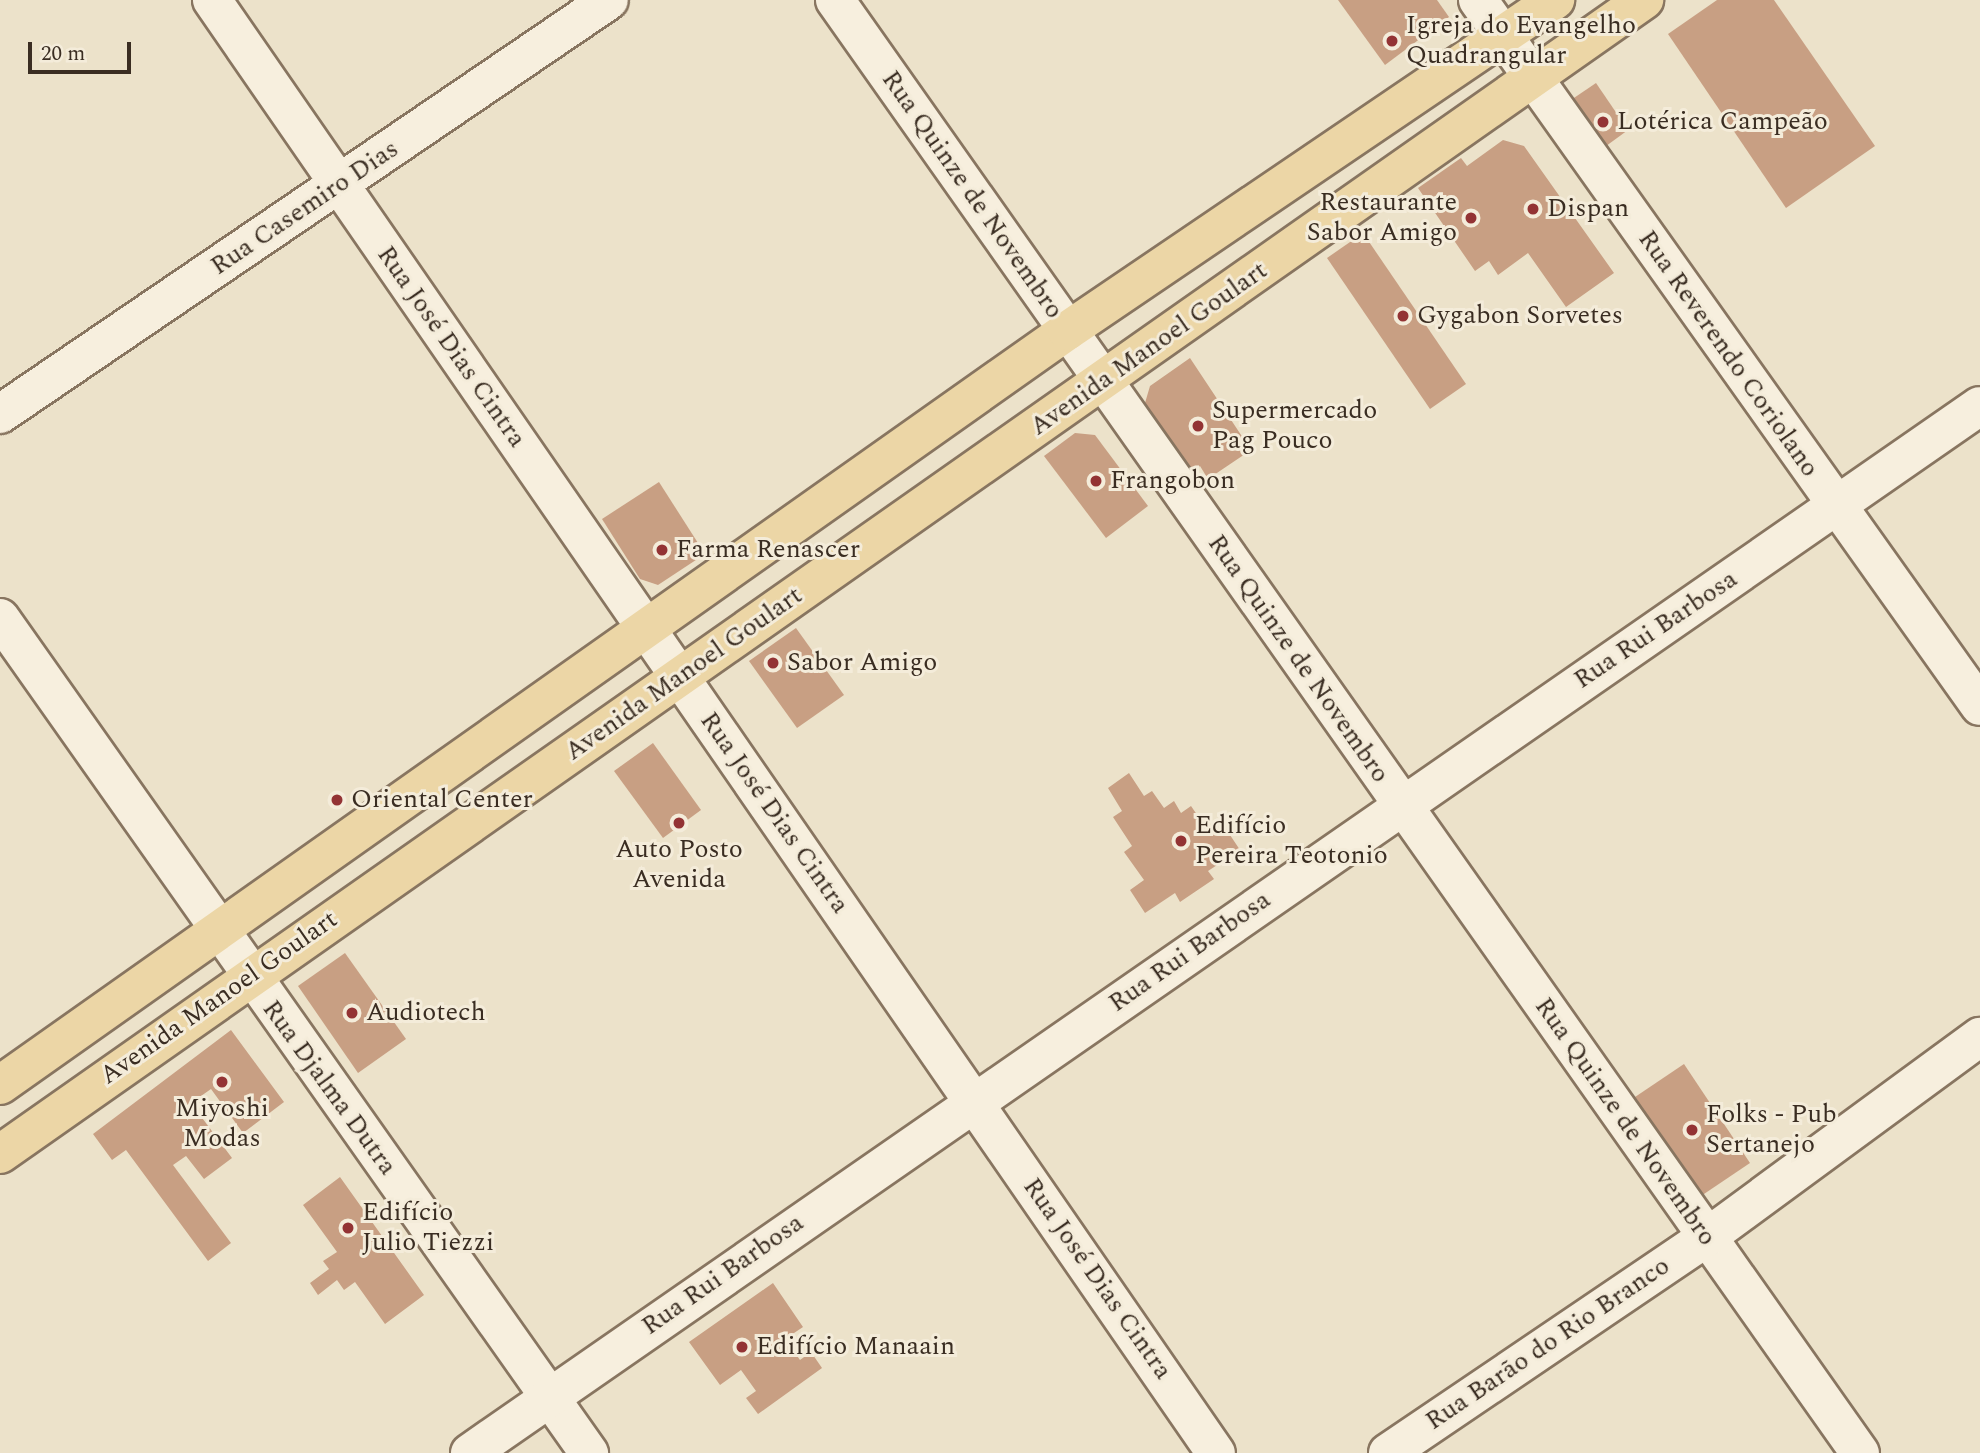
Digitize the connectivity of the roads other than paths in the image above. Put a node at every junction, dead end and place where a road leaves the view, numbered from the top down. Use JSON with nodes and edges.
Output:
{"nodes":[{"id":1,"x":212,"y":0,"type":"edge"},
{"id":2,"x":609,"y":0,"type":"edge"},
{"id":3,"x":835,"y":0,"type":"edge"},
{"id":4,"x":1478,"y":0,"type":"edge"},
{"id":5,"x":1555,"y":0,"type":"edge"},
{"id":6,"x":1644,"y":0,"type":"edge"},
{"id":7,"x":1503,"y":37,"type":"junction"},
{"id":8,"x":1533,"y":78,"type":"junction"},
{"id":9,"x":340,"y":186,"type":"junction"},
{"id":10,"x":1067,"y":331,"type":"junction"},
{"id":11,"x":1103,"y":383,"type":"junction"},
{"id":12,"x":1980,"y":406,"type":"edge"},
{"id":13,"x":0,"y":414,"type":"edge"},
{"id":14,"x":1836,"y":507,"type":"junction"},
{"id":15,"x":0,"y":618,"type":"edge"},
{"id":16,"x":648,"y":632,"type":"junction"},
{"id":17,"x":680,"y":677,"type":"junction"},
{"id":18,"x":1980,"y":706,"type":"edge"},
{"id":19,"x":1401,"y":805,"type":"junction"},
{"id":20,"x":218,"y":934,"type":"junction"},
{"id":21,"x":248,"y":976,"type":"junction"},
{"id":22,"x":1980,"y":1037,"type":"edge"},
{"id":23,"x":0,"y":1085,"type":"edge"},
{"id":24,"x":975,"y":1102,"type":"junction"},
{"id":25,"x":0,"y":1154,"type":"edge"},
{"id":26,"x":1706,"y":1238,"type":"junction"},
{"id":27,"x":552,"y":1393,"type":"junction"},
{"id":28,"x":470,"y":1453,"type":"edge"},
{"id":29,"x":589,"y":1453,"type":"edge"},
{"id":30,"x":1216,"y":1453,"type":"edge"},
{"id":31,"x":1388,"y":1453,"type":"edge"},
{"id":32,"x":1860,"y":1453,"type":"edge"}],
"edges":[{"from":1,"to":9,"type":"street","name":"Rua José Dias Cintra"},
{"from":2,"to":9,"type":"street","name":"Rua Casemiro Dias"},
{"from":3,"to":10,"type":"street","name":"Rua Quinze de Novembro"},
{"from":4,"to":7,"type":"street","name":"Rua Reverendo Coriolano"},
{"from":5,"to":7,"type":"main road","name":"Avenida Manoel Goulart"},
{"from":6,"to":8,"type":"main road","name":"Avenida Manoel Goulart"},
{"from":7,"to":8,"type":"street","name":"Rua Reverendo Coriolano"},
{"from":7,"to":10,"type":"main road","name":"Avenida Manoel Goulart"},
{"from":8,"to":11,"type":"main road","name":"Avenida Manoel Goulart"},
{"from":8,"to":14,"type":"street","name":"Rua Reverendo Coriolano"},
{"from":9,"to":13,"type":"street","name":"Rua Casemiro Dias"},
{"from":9,"to":16,"type":"street","name":"Rua José Dias Cintra"},
{"from":10,"to":11,"type":"street","name":"Rua Quinze de Novembro"},
{"from":10,"to":16,"type":"main road","name":"Avenida Manoel Goulart"},
{"from":11,"to":17,"type":"main road","name":"Avenida Manoel Goulart"},
{"from":11,"to":19,"type":"street","name":"Rua Quinze de Novembro"},
{"from":12,"to":14,"type":"street","name":"Rua Rui Barbosa"},
{"from":14,"to":18,"type":"street","name":"Rua Reverendo Coriolano"},
{"from":14,"to":19,"type":"street","name":"Rua Rui Barbosa"},
{"from":15,"to":20,"type":"street","name":"Rua Djalma Dutra"},
{"from":16,"to":17,"type":"street","name":"Rua José Dias Cintra"},
{"from":16,"to":20,"type":"main road","name":"Avenida Manoel Goulart"},
{"from":17,"to":21,"type":"main road","name":"Avenida Manoel Goulart"},
{"from":17,"to":24,"type":"street","name":"Rua José Dias Cintra"},
{"from":19,"to":24,"type":"street","name":"Rua Rui Barbosa"},
{"from":19,"to":26,"type":"street","name":"Rua Quinze de Novembro"},
{"from":20,"to":21,"type":"street","name":"Rua Djalma Dutra"},
{"from":20,"to":23,"type":"main road","name":"Avenida Manoel Goulart"},
{"from":21,"to":25,"type":"main road","name":"Avenida Manoel Goulart"},
{"from":21,"to":27,"type":"street","name":"Rua Djalma Dutra"},
{"from":22,"to":26,"type":"street","name":"Rua Barão do Rio Branco"},
{"from":24,"to":27,"type":"street","name":"Rua Rui Barbosa"},
{"from":24,"to":30,"type":"street","name":"Rua José Dias Cintra"},
{"from":26,"to":31,"type":"street","name":"Rua Barão do Rio Branco"},
{"from":26,"to":32,"type":"street","name":"Rua Quinze de Novembro"},
{"from":27,"to":28,"type":"street","name":"Rua Rui Barbosa"},
{"from":27,"to":29,"type":"street","name":"Rua Djalma Dutra"}]}
